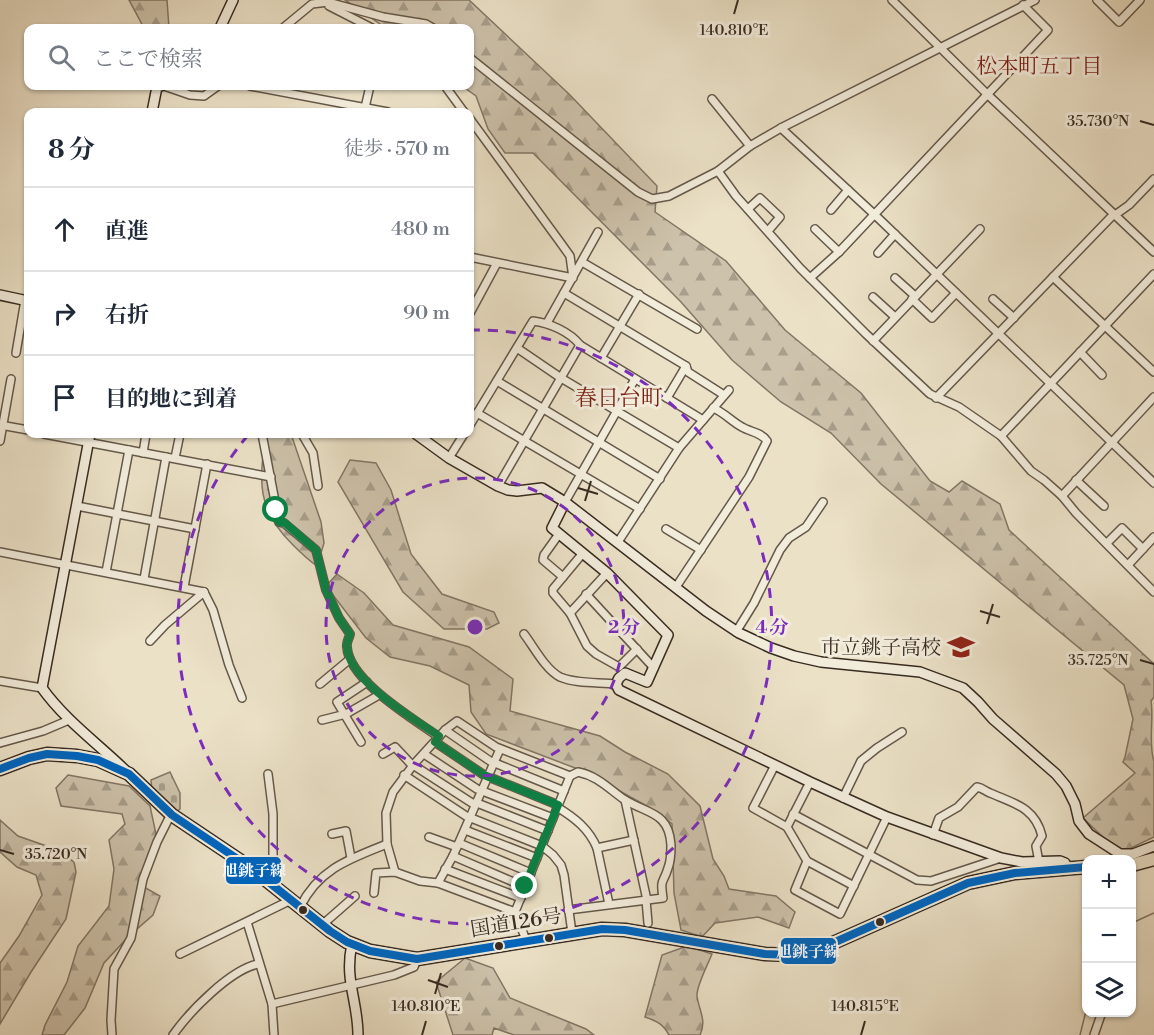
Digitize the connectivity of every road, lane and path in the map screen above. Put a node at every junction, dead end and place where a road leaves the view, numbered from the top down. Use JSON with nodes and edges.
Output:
{"nodes":[{"id":1,"x":233,"y":0,"type":"edge"},
{"id":2,"x":892,"y":0,"type":"edge"},
{"id":3,"x":1035,"y":0,"type":"edge"},
{"id":4,"x":1096,"y":0,"type":"edge"},
{"id":5,"x":1140,"y":0,"type":"edge"},
{"id":6,"x":324,"y":3,"type":"junction"},
{"id":7,"x":1023,"y":5,"type":"junction"},
{"id":8,"x":222,"y":24,"type":"edge"},
{"id":9,"x":288,"y":24,"type":"edge"},
{"id":10,"x":364,"y":24,"type":"edge"},
{"id":11,"x":426,"y":24,"type":"edge"},
{"id":12,"x":940,"y":48,"type":"junction"},
{"id":13,"x":474,"y":61,"type":"edge"},
{"id":14,"x":156,"y":90,"type":"edge"},
{"id":15,"x":176,"y":90,"type":"edge"},
{"id":16,"x":212,"y":90,"type":"edge"},
{"id":17,"x":269,"y":90,"type":"edge"},
{"id":18,"x":369,"y":90,"type":"edge"},
{"id":19,"x":448,"y":90,"type":"edge"},
{"id":20,"x":987,"y":94,"type":"junction"},
{"id":21,"x":712,"y":99,"type":"dead end"},
{"id":22,"x":153,"y":108,"type":"edge"},
{"id":23,"x":355,"y":108,"type":"edge"},
{"id":24,"x":365,"y":108,"type":"edge"},
{"id":25,"x":462,"y":108,"type":"edge"},
{"id":26,"x":782,"y":128,"type":"junction"},
{"id":27,"x":474,"y":129,"type":"edge"},
{"id":28,"x":750,"y":146,"type":"junction"},
{"id":29,"x":718,"y":171,"type":"junction"},
{"id":30,"x":1154,"y":179,"type":"edge"},
{"id":31,"x":848,"y":190,"type":"junction"},
{"id":32,"x":748,"y":209,"type":"junction"},
{"id":33,"x":831,"y":210,"type":"dead end"},
{"id":34,"x":875,"y":215,"type":"junction"},
{"id":35,"x":1114,"y":215,"type":"junction"},
{"id":36,"x":815,"y":229,"type":"dead end"},
{"id":37,"x":980,"y":229,"type":"dead end"},
{"id":38,"x":768,"y":231,"type":"junction"},
{"id":39,"x":598,"y":232,"type":"dead end"},
{"id":40,"x":895,"y":234,"type":"junction"},
{"id":41,"x":839,"y":252,"type":"junction"},
{"id":42,"x":1154,"y":252,"type":"edge"},
{"id":43,"x":878,"y":253,"type":"dead end"},
{"id":44,"x":474,"y":258,"type":"edge"},
{"id":45,"x":582,"y":262,"type":"junction"},
{"id":46,"x":497,"y":263,"type":"junction"},
{"id":47,"x":936,"y":274,"type":"junction"},
{"id":48,"x":1154,"y":274,"type":"edge"},
{"id":49,"x":1053,"y":277,"type":"junction"},
{"id":50,"x":573,"y":278,"type":"junction"},
{"id":51,"x":810,"y":278,"type":"junction"},
{"id":52,"x":895,"y":278,"type":"dead end"},
{"id":53,"x":564,"y":293,"type":"junction"},
{"id":54,"x":956,"y":293,"type":"junction"},
{"id":55,"x":639,"y":294,"type":"junction"},
{"id":56,"x":0,"y":295,"type":"edge"},
{"id":57,"x":873,"y":297,"type":"dead end"},
{"id":58,"x":914,"y":298,"type":"junction"},
{"id":59,"x":24,"y":299,"type":"edge"},
{"id":60,"x":993,"y":299,"type":"dead end"},
{"id":61,"x":474,"y":306,"type":"edge"},
{"id":62,"x":24,"y":314,"type":"edge"},
{"id":63,"x":895,"y":317,"type":"junction"},
{"id":64,"x":1014,"y":318,"type":"junction"},
{"id":65,"x":547,"y":323,"type":"junction"},
{"id":66,"x":1105,"y":325,"type":"junction"},
{"id":67,"x":620,"y":327,"type":"junction"},
{"id":68,"x":697,"y":329,"type":"dead end"},
{"id":69,"x":998,"y":333,"type":"junction"},
{"id":70,"x":873,"y":340,"type":"junction"},
{"id":71,"x":580,"y":345,"type":"junction"},
{"id":72,"x":517,"y":348,"type":"junction"},
{"id":73,"x":1080,"y":352,"type":"junction"},
{"id":74,"x":16,"y":353,"type":"dead end"},
{"id":75,"x":601,"y":358,"type":"junction"},
{"id":76,"x":686,"y":366,"type":"junction"},
{"id":77,"x":1154,"y":372,"type":"edge"},
{"id":78,"x":1102,"y":375,"type":"dead end"},
{"id":79,"x":561,"y":378,"type":"junction"},
{"id":80,"x":10,"y":379,"type":"dead end"},
{"id":81,"x":635,"y":379,"type":"junction"},
{"id":82,"x":497,"y":381,"type":"junction"},
{"id":83,"x":1051,"y":384,"type":"junction"},
{"id":84,"x":1154,"y":397,"type":"edge"},
{"id":85,"x":667,"y":398,"type":"junction"},
{"id":86,"x":936,"y":398,"type":"junction"},
{"id":87,"x":543,"y":408,"type":"junction"},
{"id":88,"x":713,"y":408,"type":"junction"},
{"id":89,"x":617,"y":411,"type":"junction"},
{"id":90,"x":477,"y":413,"type":"junction"},
{"id":91,"x":474,"y":418,"type":"edge"},
{"id":92,"x":703,"y":420,"type":"junction"},
{"id":93,"x":1,"y":425,"type":"edge"},
{"id":94,"x":24,"y":429,"type":"edge"},
{"id":95,"x":1001,"y":436,"type":"junction"},
{"id":96,"x":89,"y":438,"type":"edge"},
{"id":97,"x":145,"y":438,"type":"edge"},
{"id":98,"x":179,"y":438,"type":"edge"},
{"id":99,"x":263,"y":438,"type":"edge"},
{"id":100,"x":305,"y":438,"type":"edge"},
{"id":101,"x":422,"y":438,"type":"edge"},
{"id":102,"x":462,"y":438,"type":"edge"},
{"id":103,"x":0,"y":441,"type":"edge"},
{"id":104,"x":524,"y":441,"type":"junction"},
{"id":105,"x":599,"y":442,"type":"junction"},
{"id":106,"x":1112,"y":442,"type":"junction"},
{"id":107,"x":679,"y":447,"type":"junction"},
{"id":108,"x":129,"y":450,"type":"junction"},
{"id":109,"x":143,"y":453,"type":"junction"},
{"id":110,"x":165,"y":457,"type":"junction"},
{"id":111,"x":175,"y":458,"type":"junction"},
{"id":112,"x":449,"y":458,"type":"junction"},
{"id":113,"x":207,"y":464,"type":"junction"},
{"id":114,"x":580,"y":475,"type":"junction"},
{"id":115,"x":271,"y":477,"type":"junction"},
{"id":116,"x":660,"y":479,"type":"junction"},
{"id":117,"x":1076,"y":480,"type":"junction"},
{"id":118,"x":1154,"y":483,"type":"edge"},
{"id":119,"x":318,"y":486,"type":"dead end"},
{"id":120,"x":498,"y":486,"type":"junction"},
{"id":121,"x":1062,"y":496,"type":"junction"},
{"id":122,"x":565,"y":502,"type":"junction"},
{"id":123,"x":823,"y":502,"type":"dead end"},
{"id":124,"x":77,"y":506,"type":"junction"},
{"id":125,"x":1104,"y":506,"type":"dead end"},
{"id":126,"x":640,"y":508,"type":"junction"},
{"id":127,"x":117,"y":514,"type":"junction"},
{"id":128,"x":154,"y":521,"type":"junction"},
{"id":129,"x":195,"y":529,"type":"junction"},
{"id":130,"x":666,"y":529,"type":"dead end"},
{"id":131,"x":559,"y":534,"type":"junction"},
{"id":132,"x":1154,"y":537,"type":"edge"},
{"id":133,"x":618,"y":542,"type":"junction"},
{"id":134,"x":1107,"y":543,"type":"junction"},
{"id":135,"x":1143,"y":549,"type":"junction"},
{"id":136,"x":701,"y":550,"type":"junction"},
{"id":137,"x":0,"y":552,"type":"edge"},
{"id":138,"x":583,"y":553,"type":"junction"},
{"id":139,"x":67,"y":564,"type":"junction"},
{"id":140,"x":1128,"y":565,"type":"junction"},
{"id":141,"x":106,"y":572,"type":"junction"},
{"id":142,"x":607,"y":573,"type":"junction"},
{"id":143,"x":563,"y":577,"type":"junction"},
{"id":144,"x":144,"y":579,"type":"junction"},
{"id":145,"x":184,"y":587,"type":"junction"},
{"id":146,"x":676,"y":587,"type":"junction"},
{"id":147,"x":204,"y":592,"type":"junction"},
{"id":148,"x":1154,"y":592,"type":"edge"},
{"id":149,"x":586,"y":594,"type":"junction"},
{"id":150,"x":570,"y":613,"type":"junction"},
{"id":151,"x":736,"y":632,"type":"junction"},
{"id":152,"x":524,"y":634,"type":"dead end"},
{"id":153,"x":150,"y":641,"type":"dead end"},
{"id":154,"x":637,"y":649,"type":"junction"},
{"id":155,"x":350,"y":659,"type":"junction"},
{"id":156,"x":654,"y":668,"type":"junction"},
{"id":157,"x":0,"y":681,"type":"edge"},
{"id":158,"x":367,"y":682,"type":"junction"},
{"id":159,"x":320,"y":684,"type":"dead end"},
{"id":160,"x":616,"y":684,"type":"junction"},
{"id":161,"x":42,"y":688,"type":"junction"},
{"id":162,"x":379,"y":695,"type":"junction"},
{"id":163,"x":242,"y":698,"type":"dead end"},
{"id":164,"x":346,"y":714,"type":"junction"},
{"id":165,"x":69,"y":720,"type":"junction"},
{"id":166,"x":322,"y":720,"type":"dead end"},
{"id":167,"x":445,"y":730,"type":"junction"},
{"id":168,"x":902,"y":732,"type":"dead end"},
{"id":169,"x":437,"y":739,"type":"junction"},
{"id":170,"x":361,"y":742,"type":"dead end"},
{"id":171,"x":0,"y":743,"type":"edge"},
{"id":172,"x":500,"y":749,"type":"junction"},
{"id":173,"x":383,"y":754,"type":"dead end"},
{"id":174,"x":424,"y":754,"type":"junction"},
{"id":175,"x":495,"y":763,"type":"junction"},
{"id":176,"x":414,"y":764,"type":"junction"},
{"id":177,"x":775,"y":765,"type":"junction"},
{"id":178,"x":0,"y":769,"type":"edge"},
{"id":179,"x":129,"y":774,"type":"junction"},
{"id":180,"x":268,"y":774,"type":"dead end"},
{"id":181,"x":404,"y":776,"type":"junction"},
{"id":182,"x":489,"y":776,"type":"junction"},
{"id":183,"x":570,"y":776,"type":"junction"},
{"id":184,"x":810,"y":782,"type":"junction"},
{"id":185,"x":483,"y":790,"type":"junction"},
{"id":186,"x":564,"y":791,"type":"junction"},
{"id":187,"x":843,"y":798,"type":"junction"},
{"id":188,"x":625,"y":800,"type":"junction"},
{"id":189,"x":477,"y":802,"type":"junction"},
{"id":190,"x":558,"y":806,"type":"junction"},
{"id":191,"x":171,"y":814,"type":"junction"},
{"id":192,"x":793,"y":814,"type":"junction"},
{"id":193,"x":471,"y":816,"type":"junction"},
{"id":194,"x":887,"y":817,"type":"junction"},
{"id":195,"x":553,"y":818,"type":"junction"},
{"id":196,"x":787,"y":827,"type":"junction"},
{"id":197,"x":465,"y":830,"type":"junction"},
{"id":198,"x":548,"y":831,"type":"junction"},
{"id":199,"x":332,"y":834,"type":"dead end"},
{"id":200,"x":933,"y":835,"type":"junction"},
{"id":201,"x":429,"y":837,"type":"dead end"},
{"id":202,"x":634,"y":840,"type":"junction"},
{"id":203,"x":387,"y":844,"type":"junction"},
{"id":204,"x":458,"y":845,"type":"junction"},
{"id":205,"x":542,"y":846,"type":"junction"},
{"id":206,"x":1154,"y":846,"type":"edge"},
{"id":207,"x":597,"y":848,"type":"junction"},
{"id":208,"x":868,"y":854,"type":"junction"},
{"id":209,"x":453,"y":856,"type":"junction"},
{"id":210,"x":351,"y":858,"type":"junction"},
{"id":211,"x":537,"y":858,"type":"junction"},
{"id":212,"x":1001,"y":858,"type":"junction"},
{"id":213,"x":1154,"y":859,"type":"edge"},
{"id":214,"x":807,"y":861,"type":"junction"},
{"id":215,"x":1039,"y":862,"type":"junction"},
{"id":216,"x":1136,"y":864,"type":"edge"},
{"id":217,"x":1067,"y":867,"type":"junction"},
{"id":218,"x":1082,"y":867,"type":"edge"},
{"id":219,"x":445,"y":869,"type":"junction"},
{"id":220,"x":395,"y":872,"type":"junction"},
{"id":221,"x":531,"y":873,"type":"junction"},
{"id":222,"x":263,"y":877,"type":"junction"},
{"id":223,"x":438,"y":883,"type":"junction"},
{"id":224,"x":525,"y":886,"type":"junction"},
{"id":225,"x":854,"y":886,"type":"junction"},
{"id":226,"x":374,"y":893,"type":"dead end"},
{"id":227,"x":354,"y":896,"type":"dead end"},
{"id":228,"x":521,"y":898,"type":"junction"},
{"id":229,"x":647,"y":900,"type":"junction"},
{"id":230,"x":295,"y":904,"type":"junction"},
{"id":231,"x":609,"y":904,"type":"junction"},
{"id":232,"x":568,"y":910,"type":"junction"},
{"id":233,"x":515,"y":912,"type":"junction"},
{"id":234,"x":247,"y":922,"type":"junction"},
{"id":235,"x":648,"y":923,"type":"dead end"},
{"id":236,"x":322,"y":925,"type":"junction"},
{"id":237,"x":572,"y":933,"type":"junction"},
{"id":238,"x":526,"y":940,"type":"junction"},
{"id":239,"x":352,"y":944,"type":"junction"},
{"id":240,"x":180,"y":954,"type":"dead end"},
{"id":241,"x":417,"y":959,"type":"junction"},
{"id":242,"x":258,"y":964,"type":"junction"},
{"id":243,"x":350,"y":986,"type":"junction"},
{"id":244,"x":272,"y":1004,"type":"junction"},
{"id":245,"x":1099,"y":1017,"type":"edge"},
{"id":246,"x":112,"y":1035,"type":"edge"},
{"id":247,"x":173,"y":1035,"type":"edge"},
{"id":248,"x":274,"y":1035,"type":"edge"},
{"id":249,"x":358,"y":1035,"type":"edge"},
{"id":250,"x":1094,"y":1035,"type":"edge"}],
"edges":[{"from":1,"to":8,"type":"street"},
{"from":2,"to":12,"type":"street"},
{"from":3,"to":7,"type":"street"},
{"from":4,"to":5,"type":"street"},
{"from":6,"to":9,"type":"street"},
{"from":6,"to":10,"type":"street"},
{"from":6,"to":11,"type":"street"},
{"from":7,"to":12,"type":"street"},
{"from":7,"to":20,"type":"street"},
{"from":12,"to":20,"type":"street"},
{"from":12,"to":26,"type":"street"},
{"from":13,"to":29,"type":"street"},
{"from":14,"to":22,"type":"street"},
{"from":15,"to":16,"type":"street"},
{"from":17,"to":23,"type":"street"},
{"from":18,"to":24,"type":"street"},
{"from":19,"to":25,"type":"street"},
{"from":20,"to":34,"type":"street"},
{"from":20,"to":35,"type":"street"},
{"from":21,"to":28,"type":"street"},
{"from":26,"to":28,"type":"street"},
{"from":26,"to":31,"type":"street"},
{"from":27,"to":50,"type":"street"},
{"from":28,"to":29,"type":"street"},
{"from":29,"to":32,"type":"street"},
{"from":30,"to":35,"type":"street"},
{"from":31,"to":33,"type":"street"},
{"from":31,"to":34,"type":"street"},
{"from":32,"to":38,"type":"street"},
{"from":32,"to":38,"type":"street"},
{"from":34,"to":40,"type":"street"},
{"from":34,"to":41,"type":"street"},
{"from":35,"to":42,"type":"street"},
{"from":35,"to":49,"type":"street"},
{"from":36,"to":41,"type":"street"},
{"from":37,"to":47,"type":"street"},
{"from":38,"to":51,"type":"street"},
{"from":39,"to":45,"type":"street"},
{"from":40,"to":43,"type":"street"},
{"from":40,"to":47,"type":"street"},
{"from":41,"to":51,"type":"street"},
{"from":44,"to":46,"type":"street"},
{"from":45,"to":50,"type":"street"},
{"from":45,"to":55,"type":"street"},
{"from":46,"to":50,"type":"street"},
{"from":46,"to":61,"type":"street"},
{"from":47,"to":54,"type":"street"},
{"from":47,"to":58,"type":"street"},
{"from":48,"to":66,"type":"street"},
{"from":49,"to":64,"type":"street"},
{"from":49,"to":66,"type":"street"},
{"from":50,"to":53,"type":"street"},
{"from":51,"to":70,"type":"street"},
{"from":52,"to":58,"type":"street"},
{"from":53,"to":65,"type":"street"},
{"from":53,"to":67,"type":"street"},
{"from":54,"to":58,"type":"street"},
{"from":54,"to":69,"type":"street"},
{"from":55,"to":67,"type":"street"},
{"from":55,"to":68,"type":"street"},
{"from":56,"to":59,"type":"street"},
{"from":57,"to":63,"type":"street"},
{"from":58,"to":63,"type":"street"},
{"from":60,"to":64,"type":"street"},
{"from":62,"to":74,"type":"street"},
{"from":63,"to":70,"type":"street"},
{"from":64,"to":69,"type":"street"},
{"from":65,"to":71,"type":"street"},
{"from":65,"to":72,"type":"street"},
{"from":66,"to":73,"type":"street"},
{"from":66,"to":77,"type":"street"},
{"from":67,"to":75,"type":"street"},
{"from":67,"to":76,"type":"street"},
{"from":69,"to":83,"type":"street"},
{"from":69,"to":86,"type":"street"},
{"from":70,"to":86,"type":"street"},
{"from":71,"to":75,"type":"street"},
{"from":71,"to":79,"type":"street"},
{"from":72,"to":79,"type":"street"},
{"from":72,"to":82,"type":"street"},
{"from":73,"to":78,"type":"street"},
{"from":73,"to":83,"type":"street"},
{"from":75,"to":81,"type":"street"},
{"from":76,"to":85,"type":"street"},
{"from":76,"to":88,"type":"street"},
{"from":79,"to":87,"type":"street"},
{"from":79,"to":89,"type":"street"},
{"from":80,"to":93,"type":"street"},
{"from":81,"to":85,"type":"street"},
{"from":81,"to":89,"type":"street"},
{"from":82,"to":87,"type":"street"},
{"from":82,"to":90,"type":"street"},
{"from":83,"to":95,"type":"street"},
{"from":83,"to":106,"type":"street"},
{"from":84,"to":106,"type":"street"},
{"from":85,"to":92,"type":"street"},
{"from":86,"to":95,"type":"street"},
{"from":87,"to":104,"type":"street"},
{"from":87,"to":105,"type":"street"},
{"from":88,"to":92,"type":"street"},
{"from":88,"to":136,"type":"street"},
{"from":89,"to":105,"type":"street"},
{"from":89,"to":107,"type":"street"},
{"from":90,"to":91,"type":"street"},
{"from":90,"to":104,"type":"street"},
{"from":92,"to":107,"type":"street"},
{"from":93,"to":94,"type":"street"},
{"from":93,"to":103,"type":"street"},
{"from":95,"to":121,"type":"street"},
{"from":96,"to":108,"type":"street"},
{"from":96,"to":124,"type":"street"},
{"from":97,"to":109,"type":"street"},
{"from":98,"to":111,"type":"street"},
{"from":99,"to":115,"type":"street"},
{"from":100,"to":119,"type":"street"},
{"from":101,"to":112,"type":"street"},
{"from":102,"to":112,"type":"street"},
{"from":104,"to":114,"type":"street"},
{"from":104,"to":120,"type":"street"},
{"from":105,"to":114,"type":"street"},
{"from":105,"to":116,"type":"street"},
{"from":106,"to":117,"type":"street"},
{"from":106,"to":118,"type":"street"},
{"from":107,"to":116,"type":"street"},
{"from":108,"to":109,"type":"street"},
{"from":108,"to":127,"type":"street"},
{"from":109,"to":110,"type":"street"},
{"from":110,"to":111,"type":"street"},
{"from":110,"to":128,"type":"street"},
{"from":111,"to":113,"type":"street"},
{"from":112,"to":120,"type":"street"},
{"from":113,"to":115,"type":"street"},
{"from":113,"to":129,"type":"street"},
{"from":114,"to":122,"type":"street"},
{"from":114,"to":126,"type":"street"},
{"from":115,"to":155,"type":"street"},
{"from":116,"to":126,"type":"street"},
{"from":117,"to":121,"type":"street"},
{"from":117,"to":125,"type":"street"},
{"from":120,"to":122,"type":"street"},
{"from":121,"to":134,"type":"street"},
{"from":122,"to":131,"type":"street"},
{"from":122,"to":133,"type":"street"},
{"from":123,"to":151,"type":"street"},
{"from":124,"to":127,"type":"street"},
{"from":124,"to":139,"type":"street"},
{"from":126,"to":133,"type":"street"},
{"from":127,"to":128,"type":"street"},
{"from":127,"to":141,"type":"street"},
{"from":128,"to":129,"type":"street"},
{"from":128,"to":144,"type":"street"},
{"from":129,"to":145,"type":"street"},
{"from":130,"to":136,"type":"street"},
{"from":131,"to":138,"type":"street"},
{"from":131,"to":143,"type":"street"},
{"from":132,"to":135,"type":"street"},
{"from":133,"to":146,"type":"street"},
{"from":134,"to":135,"type":"street"},
{"from":134,"to":140,"type":"street"},
{"from":135,"to":140,"type":"street"},
{"from":136,"to":146,"type":"street"},
{"from":137,"to":139,"type":"street"},
{"from":138,"to":142,"type":"street"},
{"from":138,"to":143,"type":"street"},
{"from":139,"to":141,"type":"street"},
{"from":139,"to":161,"type":"street"},
{"from":140,"to":148,"type":"street"},
{"from":141,"to":144,"type":"street"},
{"from":142,"to":149,"type":"street"},
{"from":142,"to":156,"type":"street"},
{"from":143,"to":150,"type":"street"},
{"from":144,"to":145,"type":"street"},
{"from":145,"to":147,"type":"street"},
{"from":146,"to":151,"type":"street"},
{"from":147,"to":153,"type":"street"},
{"from":147,"to":163,"type":"street"},
{"from":149,"to":150,"type":"street"},
{"from":149,"to":154,"type":"street"},
{"from":150,"to":154,"type":"street"},
{"from":151,"to":206,"type":"street"},
{"from":152,"to":160,"type":"street"},
{"from":154,"to":156,"type":"street"},
{"from":155,"to":158,"type":"street"},
{"from":155,"to":159,"type":"street"},
{"from":156,"to":160,"type":"street"},
{"from":157,"to":161,"type":"street"},
{"from":158,"to":162,"type":"street"},
{"from":158,"to":164,"type":"street"},
{"from":160,"to":177,"type":"street"},
{"from":161,"to":165,"type":"street"},
{"from":162,"to":164,"type":"street"},
{"from":162,"to":169,"type":"street"},
{"from":164,"to":166,"type":"street"},
{"from":164,"to":170,"type":"street"},
{"from":165,"to":171,"type":"street"},
{"from":165,"to":179,"type":"street"},
{"from":167,"to":169,"type":"street"},
{"from":167,"to":172,"type":"street"},
{"from":167,"to":175,"type":"street"},
{"from":168,"to":187,"type":"street"},
{"from":169,"to":174,"type":"street"},
{"from":169,"to":182,"type":"street"},
{"from":172,"to":175,"type":"street"},
{"from":172,"to":183,"type":"street"},
{"from":173,"to":176,"type":"street"},
{"from":174,"to":176,"type":"street"},
{"from":174,"to":185,"type":"street"},
{"from":175,"to":182,"type":"street"},
{"from":175,"to":186,"type":"street"},
{"from":176,"to":181,"type":"street"},
{"from":176,"to":189,"type":"street"},
{"from":177,"to":184,"type":"street"},
{"from":177,"to":196,"type":"street"},
{"from":178,"to":179,"type":"highway","name":"国道126号"},
{"from":179,"to":191,"type":"highway","name":"国道126号"},
{"from":180,"to":222,"type":"street"},
{"from":181,"to":193,"type":"street"},
{"from":181,"to":203,"type":"street"},
{"from":182,"to":185,"type":"street"},
{"from":182,"to":190,"type":"street"},
{"from":183,"to":186,"type":"street"},
{"from":183,"to":188,"type":"street"},
{"from":184,"to":187,"type":"street"},
{"from":184,"to":192,"type":"street"},
{"from":185,"to":189,"type":"street"},
{"from":185,"to":195,"type":"street"},
{"from":186,"to":190,"type":"street"},
{"from":187,"to":194,"type":"street"},
{"from":188,"to":202,"type":"street"},
{"from":188,"to":229,"type":"street"},
{"from":189,"to":193,"type":"street"},
{"from":189,"to":198,"type":"street"},
{"from":190,"to":195,"type":"street"},
{"from":190,"to":207,"type":"street"},
{"from":191,"to":222,"type":"highway","name":"国道126号"},
{"from":191,"to":246,"type":"street"},
{"from":192,"to":196,"type":"street"},
{"from":192,"to":208,"type":"street"},
{"from":193,"to":197,"type":"street"},
{"from":193,"to":205,"type":"street"},
{"from":194,"to":200,"type":"street"},
{"from":194,"to":208,"type":"street"},
{"from":195,"to":198,"type":"street"},
{"from":196,"to":214,"type":"street"},
{"from":197,"to":204,"type":"street"},
{"from":197,"to":211,"type":"street"},
{"from":198,"to":205,"type":"street"},
{"from":199,"to":210,"type":"street"},
{"from":200,"to":212,"type":"street"},
{"from":200,"to":215,"type":"street"},
{"from":201,"to":204,"type":"street"},
{"from":202,"to":207,"type":"street"},
{"from":202,"to":229,"type":"street"},
{"from":203,"to":210,"type":"street"},
{"from":203,"to":220,"type":"street"},
{"from":204,"to":209,"type":"street"},
{"from":204,"to":221,"type":"street"},
{"from":205,"to":211,"type":"street"},
{"from":205,"to":232,"type":"street"},
{"from":207,"to":231,"type":"street"},
{"from":208,"to":212,"type":"street"},
{"from":208,"to":225,"type":"street"},
{"from":209,"to":219,"type":"street"},
{"from":209,"to":224,"type":"street"},
{"from":210,"to":230,"type":"street"},
{"from":211,"to":221,"type":"street"},
{"from":212,"to":215,"type":"street"},
{"from":213,"to":216,"type":"highway"},
{"from":214,"to":225,"type":"street"},
{"from":214,"to":225,"type":"street"},
{"from":215,"to":217,"type":"street"},
{"from":217,"to":218,"type":"highway","name":"国道126号"},
{"from":217,"to":237,"type":"highway","name":"国道126号"},
{"from":219,"to":223,"type":"street"},
{"from":219,"to":228,"type":"street"},
{"from":220,"to":223,"type":"street"},
{"from":220,"to":226,"type":"street"},
{"from":221,"to":224,"type":"street"},
{"from":222,"to":230,"type":"highway","name":"国道126号"},
{"from":223,"to":233,"type":"street"},
{"from":224,"to":228,"type":"street"},
{"from":227,"to":236,"type":"street"},
{"from":228,"to":233,"type":"street"},
{"from":229,"to":231,"type":"street"},
{"from":229,"to":235,"type":"street"},
{"from":230,"to":234,"type":"street"},
{"from":230,"to":236,"type":"highway","name":"国道126号"},
{"from":231,"to":232,"type":"street"},
{"from":232,"to":237,"type":"street"},
{"from":233,"to":238,"type":"street"},
{"from":234,"to":240,"type":"street"},
{"from":234,"to":242,"type":"street"},
{"from":236,"to":239,"type":"highway","name":"国道126号"},
{"from":237,"to":238,"type":"highway","name":"国道126号"},
{"from":238,"to":241,"type":"highway","name":"国道126号"},
{"from":239,"to":241,"type":"highway","name":"国道126号"},
{"from":239,"to":243,"type":"street"},
{"from":241,"to":243,"type":"street"},
{"from":242,"to":244,"type":"street"},
{"from":242,"to":247,"type":"street"},
{"from":243,"to":244,"type":"street"},
{"from":243,"to":249,"type":"street"},
{"from":244,"to":248,"type":"street"},
{"from":245,"to":250,"type":"street"}]}
